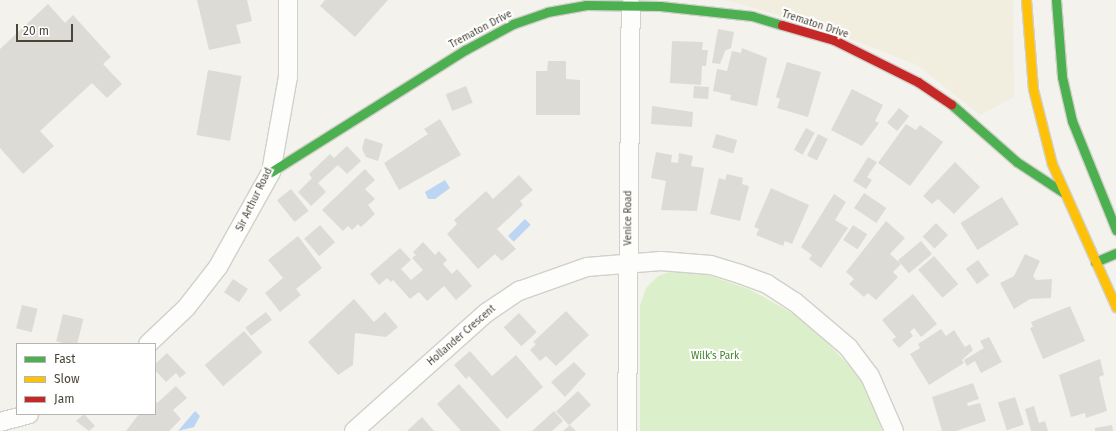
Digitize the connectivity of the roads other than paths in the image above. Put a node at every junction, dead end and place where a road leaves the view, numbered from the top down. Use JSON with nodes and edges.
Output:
{"nodes":[{"id":1,"x":288,"y":0,"type":"edge"},
{"id":2,"x":1026,"y":0,"type":"edge"},
{"id":3,"x":1056,"y":0,"type":"edge"},
{"id":4,"x":631,"y":5,"type":"junction"},
{"id":5,"x":271,"y":172,"type":"junction"},
{"id":6,"x":1064,"y":193,"type":"junction"},
{"id":7,"x":1116,"y":230,"type":"edge"},
{"id":8,"x":1116,"y":253,"type":"edge"},
{"id":9,"x":629,"y":261,"type":"junction"},
{"id":10,"x":1095,"y":262,"type":"junction"},
{"id":11,"x":1116,"y":307,"type":"edge"},
{"id":12,"x":149,"y":343,"type":"edge"},
{"id":13,"x":25,"y":415,"type":"edge"},
{"id":14,"x":0,"y":422,"type":"edge"},
{"id":15,"x":354,"y":431,"type":"edge"},
{"id":16,"x":627,"y":431,"type":"edge"},
{"id":17,"x":894,"y":431,"type":"edge"}],
"edges":[{"from":1,"to":5,"type":"street","name":"Sir Arthur Road"},
{"from":2,"to":6,"type":"street"},
{"from":3,"to":7,"type":"street"},
{"from":4,"to":5,"type":"street","name":"Trematon Drive"},
{"from":4,"to":6,"type":"street","name":"Trematon Drive"},
{"from":4,"to":9,"type":"street","name":"Venice Road"},
{"from":5,"to":12,"type":"street","name":"Sir Arthur Road"},
{"from":6,"to":10,"type":"street"},
{"from":8,"to":10,"type":"street"},
{"from":9,"to":15,"type":"street","name":"Hollander Crescent"},
{"from":9,"to":16,"type":"street","name":"Venice Road"},
{"from":9,"to":17,"type":"street","name":"Hollander Crescent"},
{"from":10,"to":11,"type":"street"},
{"from":13,"to":14,"type":"street"}]}
